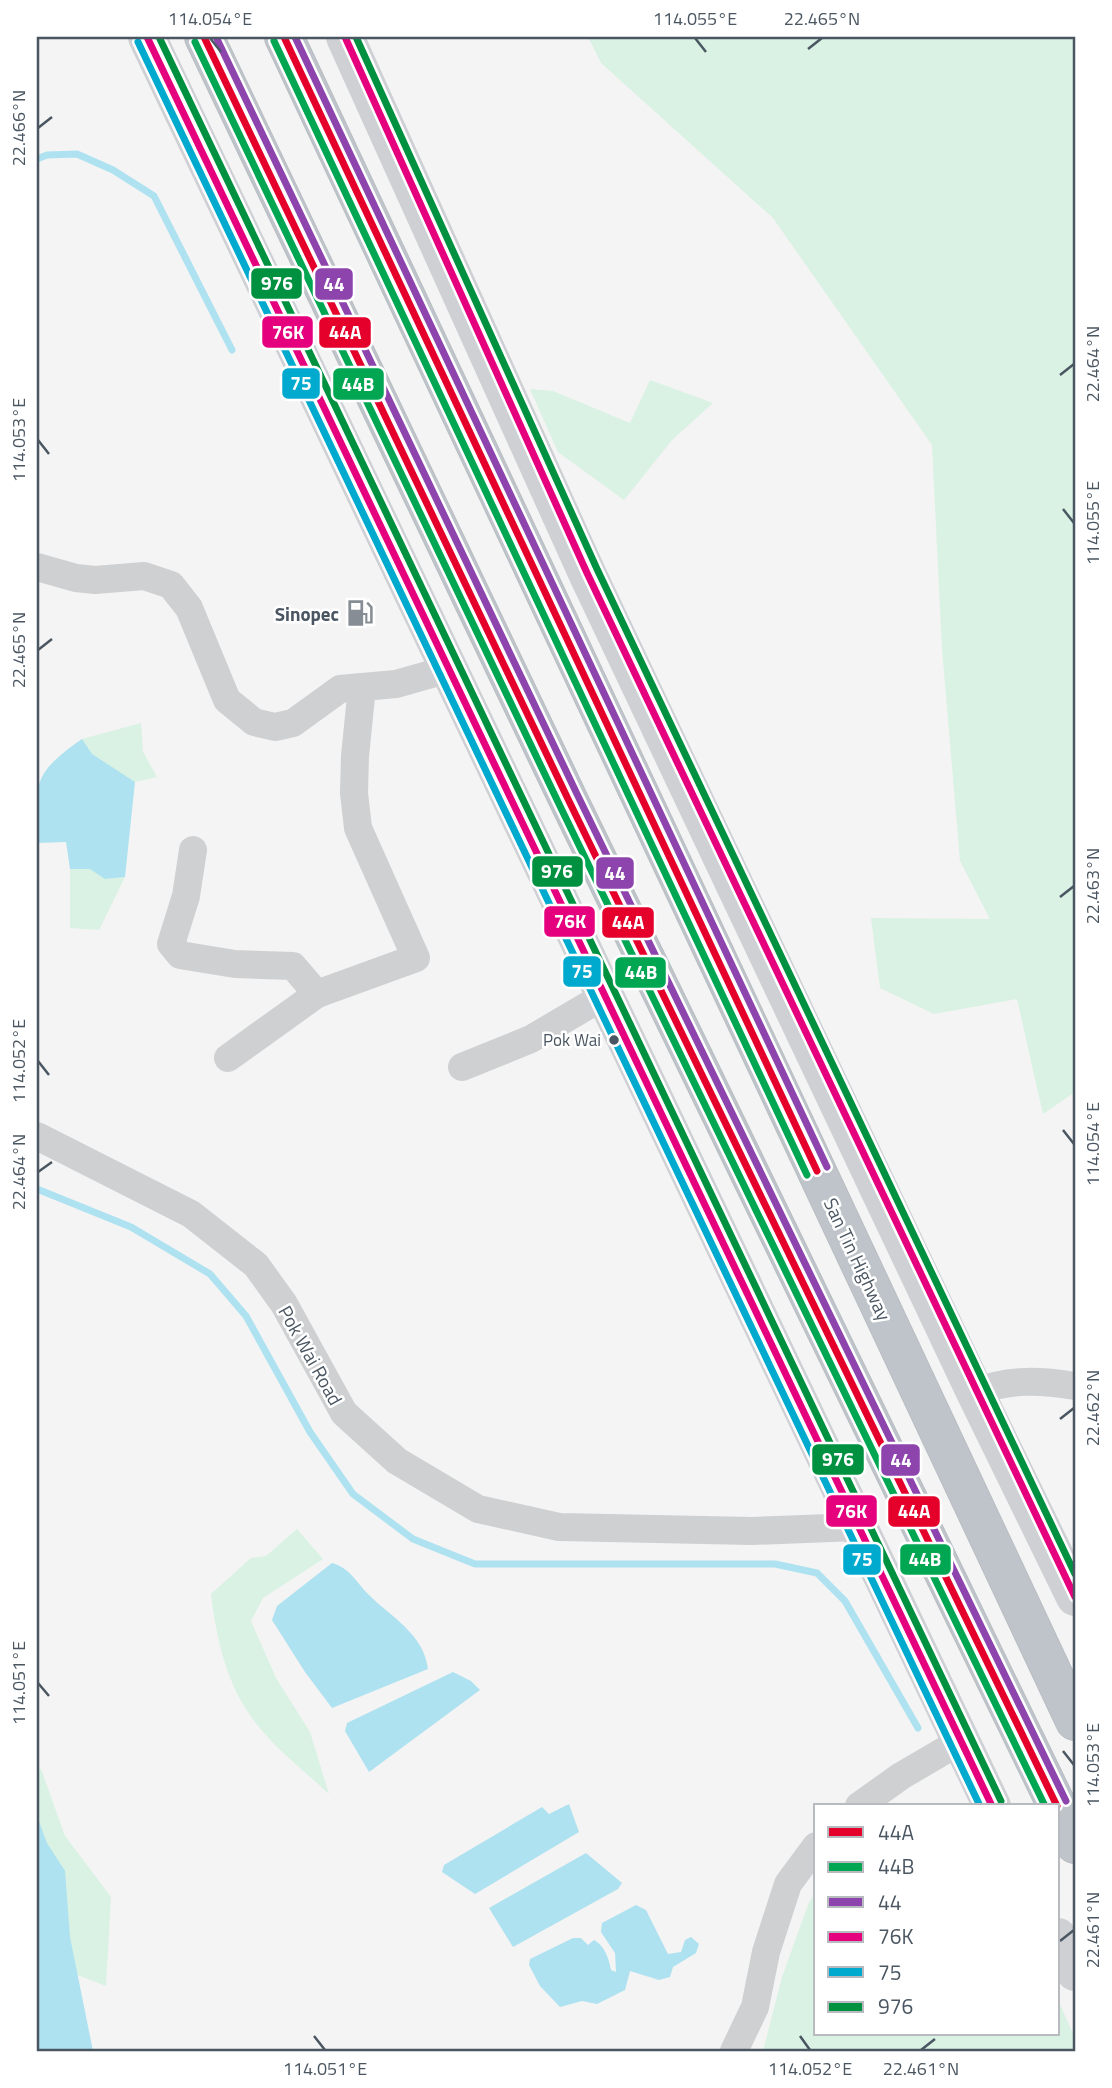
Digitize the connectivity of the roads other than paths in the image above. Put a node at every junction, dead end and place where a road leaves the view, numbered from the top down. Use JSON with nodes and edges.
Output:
{"nodes":[{"id":1,"x":147,"y":37,"type":"edge"},
{"id":2,"x":204,"y":37,"type":"edge"},
{"id":3,"x":284,"y":37,"type":"edge"},
{"id":4,"x":345,"y":37,"type":"edge"},
{"id":5,"x":37,"y":567,"type":"edge"},
{"id":6,"x":449,"y":669,"type":"junction"},
{"id":7,"x":362,"y":687,"type":"junction"},
{"id":8,"x":193,"y":850,"type":"dead end"},
{"id":9,"x":317,"y":994,"type":"junction"},
{"id":10,"x":604,"y":996,"type":"junction"},
{"id":11,"x":228,"y":1058,"type":"dead end"},
{"id":12,"x":461,"y":1068,"type":"dead end"},
{"id":13,"x":37,"y":1136,"type":"edge"},
{"id":14,"x":1075,"y":1386,"type":"edge"},
{"id":15,"x":975,"y":1392,"type":"junction"},
{"id":16,"x":857,"y":1527,"type":"junction"},
{"id":17,"x":1075,"y":1597,"type":"edge"},
{"id":18,"x":1075,"y":1721,"type":"edge"},
{"id":19,"x":959,"y":1742,"type":"junction"},
{"id":20,"x":862,"y":1804,"type":"edge"},
{"id":21,"x":991,"y":1804,"type":"edge"},
{"id":22,"x":1057,"y":1804,"type":"edge"},
{"id":23,"x":1060,"y":1811,"type":"edge"},
{"id":24,"x":1075,"y":1844,"type":"edge"},
{"id":25,"x":814,"y":1849,"type":"edge"},
{"id":26,"x":1060,"y":1941,"type":"edge"},
{"id":27,"x":1075,"y":1972,"type":"edge"},
{"id":28,"x":734,"y":2051,"type":"edge"}],
"edges":[{"from":1,"to":6,"type":"main road"},
{"from":2,"to":22,"type":"highway"},
{"from":3,"to":18,"type":"highway","name":"San Tin Highway"},
{"from":4,"to":15,"type":"main road"},
{"from":5,"to":7,"type":"street"},
{"from":6,"to":7,"type":"street"},
{"from":6,"to":10,"type":"main road"},
{"from":7,"to":9,"type":"street"},
{"from":8,"to":9,"type":"street"},
{"from":9,"to":11,"type":"street"},
{"from":10,"to":12,"type":"street"},
{"from":10,"to":16,"type":"main road"},
{"from":13,"to":16,"type":"street","name":"Pok Wai Road"},
{"from":14,"to":15,"type":"street"},
{"from":15,"to":17,"type":"main road"},
{"from":16,"to":19,"type":"main road"},
{"from":19,"to":20,"type":"street"},
{"from":19,"to":21,"type":"main road"},
{"from":23,"to":24,"type":"highway"},
{"from":25,"to":28,"type":"street"},
{"from":26,"to":27,"type":"main road"}]}
